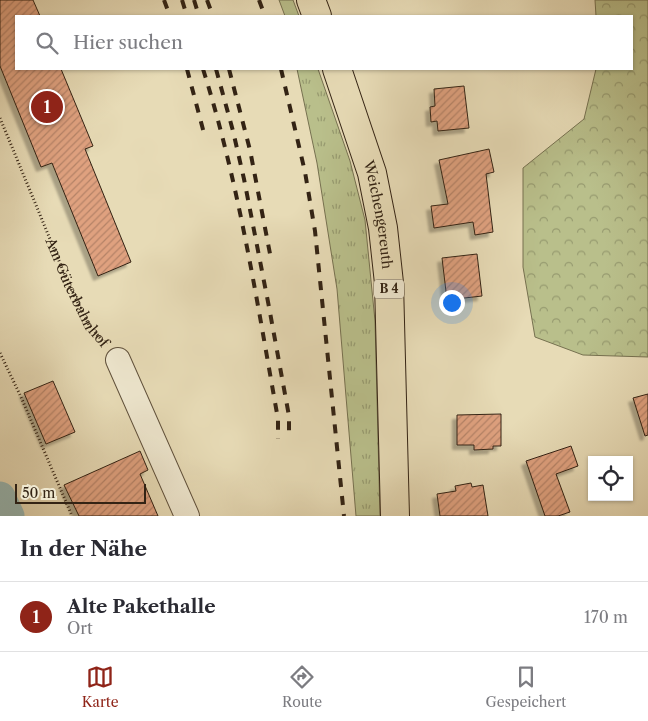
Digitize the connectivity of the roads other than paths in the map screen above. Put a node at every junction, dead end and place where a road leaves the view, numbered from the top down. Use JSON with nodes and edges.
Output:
{"nodes":[{"id":1,"x":311,"y":0,"type":"edge"},
{"id":2,"x":318,"y":15,"type":"edge"},
{"id":3,"x":337,"y":70,"type":"edge"},
{"id":4,"x":118,"y":360,"type":"road end"},
{"id":5,"x":187,"y":516,"type":"edge"},
{"id":6,"x":395,"y":516,"type":"edge"}],
"edges":[{"from":1,"to":2,"type":"main road"},
{"from":3,"to":6,"type":"main road","name":"Weichengereuth","number":"B 4"},
{"from":4,"to":5,"type":"street","name":"Am Güterbahnhof"}]}
